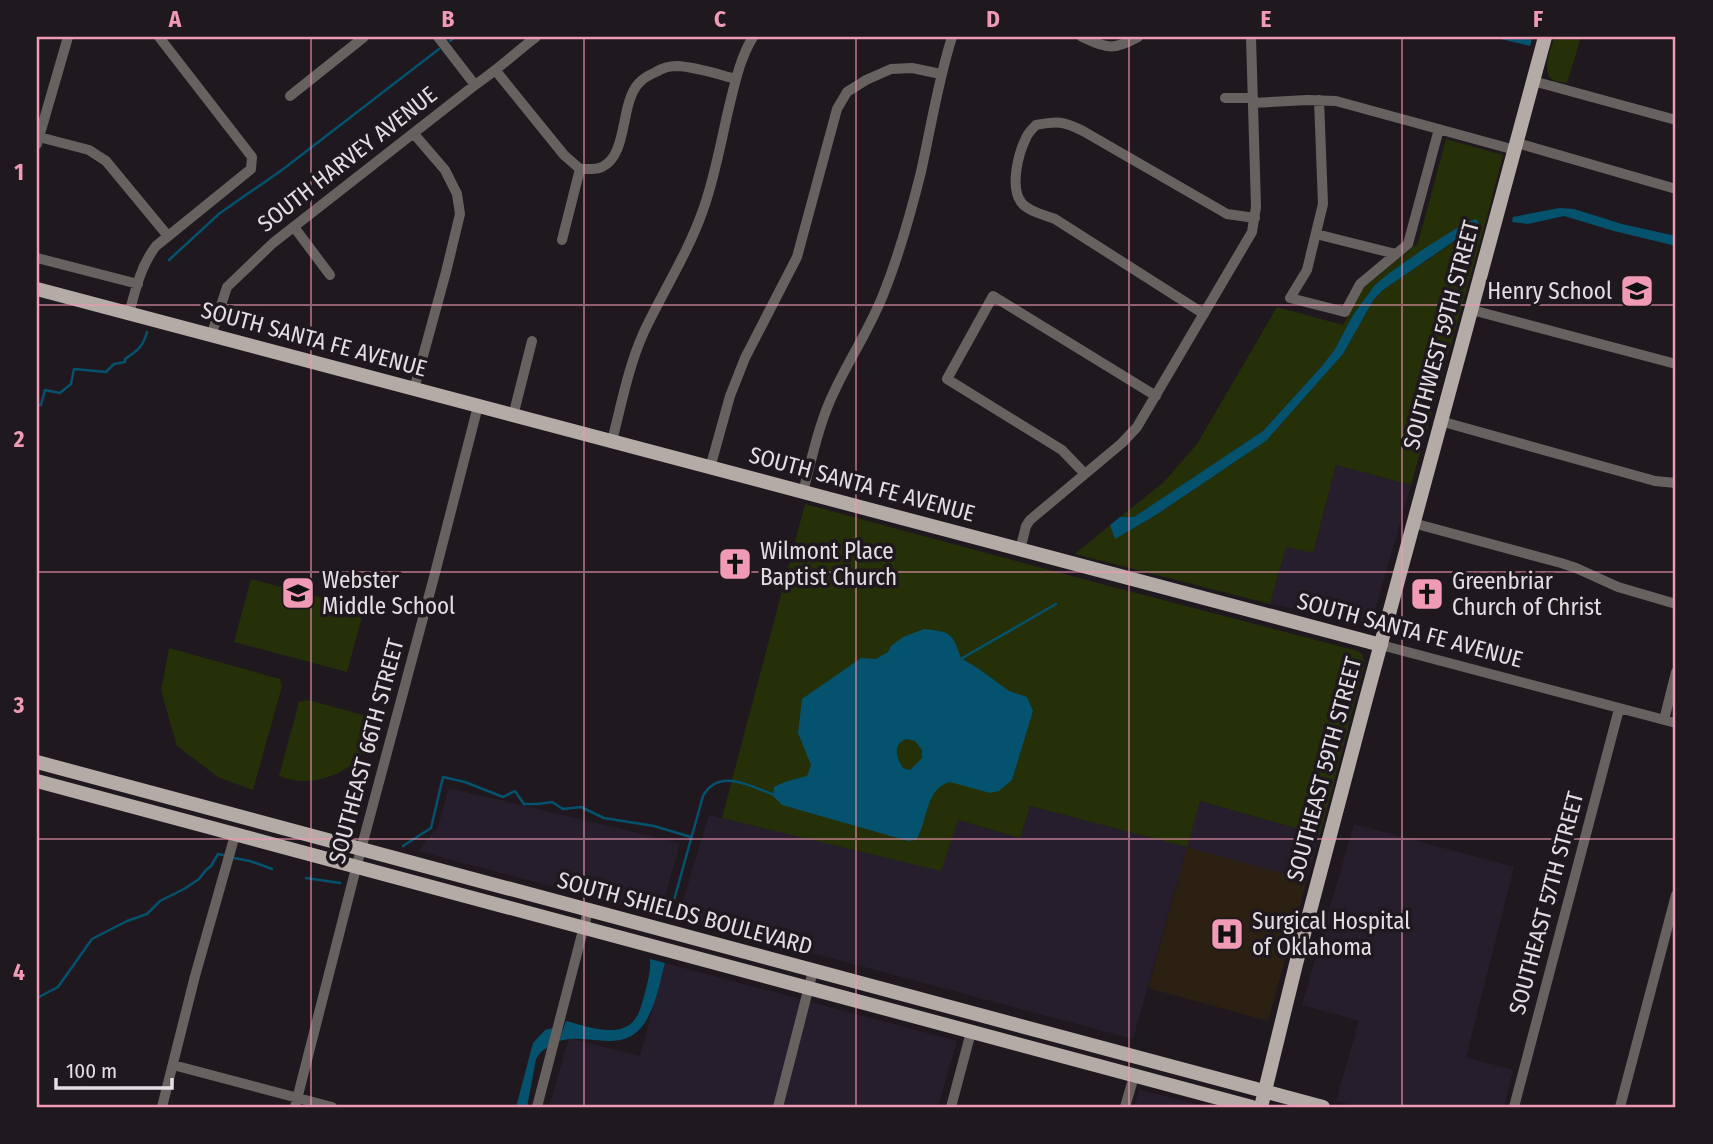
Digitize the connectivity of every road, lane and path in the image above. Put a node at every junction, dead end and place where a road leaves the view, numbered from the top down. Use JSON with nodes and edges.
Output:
{"nodes":[{"id":1,"x":68,"y":37,"type":"edge"},
{"id":2,"x":159,"y":37,"type":"edge"},
{"id":3,"x":365,"y":37,"type":"edge"},
{"id":4,"x":438,"y":37,"type":"edge"},
{"id":5,"x":536,"y":37,"type":"edge"},
{"id":6,"x":753,"y":37,"type":"edge"},
{"id":7,"x":952,"y":37,"type":"edge"},
{"id":8,"x":1082,"y":37,"type":"edge"},
{"id":9,"x":1138,"y":37,"type":"edge"},
{"id":10,"x":1251,"y":37,"type":"edge"},
{"id":11,"x":1545,"y":37,"type":"edge"},
{"id":12,"x":496,"y":71,"type":"junction"},
{"id":13,"x":941,"y":74,"type":"junction"},
{"id":14,"x":736,"y":79,"type":"junction"},
{"id":15,"x":1534,"y":81,"type":"junction"},
{"id":16,"x":475,"y":85,"type":"junction"},
{"id":17,"x":290,"y":96,"type":"dead end"},
{"id":18,"x":1224,"y":98,"type":"dead end"},
{"id":19,"x":1319,"y":100,"type":"junction"},
{"id":20,"x":1252,"y":101,"type":"junction"},
{"id":21,"x":1676,"y":120,"type":"edge"},
{"id":22,"x":1439,"y":129,"type":"junction"},
{"id":23,"x":414,"y":134,"type":"junction"},
{"id":24,"x":38,"y":140,"type":"edge"},
{"id":25,"x":1516,"y":146,"type":"junction"},
{"id":26,"x":580,"y":169,"type":"junction"},
{"id":27,"x":1676,"y":189,"type":"edge"},
{"id":28,"x":1255,"y":218,"type":"junction"},
{"id":29,"x":294,"y":227,"type":"junction"},
{"id":30,"x":1316,"y":234,"type":"junction"},
{"id":31,"x":168,"y":236,"type":"junction"},
{"id":32,"x":562,"y":240,"type":"dead end"},
{"id":33,"x":1396,"y":254,"type":"junction"},
{"id":34,"x":37,"y":258,"type":"edge"},
{"id":35,"x":330,"y":275,"type":"dead end"},
{"id":36,"x":138,"y":284,"type":"junction"},
{"id":37,"x":37,"y":289,"type":"edge"},
{"id":38,"x":1472,"y":310,"type":"junction"},
{"id":39,"x":129,"y":314,"type":"junction"},
{"id":40,"x":1204,"y":314,"type":"junction"},
{"id":41,"x":211,"y":336,"type":"junction"},
{"id":42,"x":532,"y":341,"type":"dead end"},
{"id":43,"x":1676,"y":364,"type":"edge"},
{"id":44,"x":414,"y":389,"type":"junction"},
{"id":45,"x":1156,"y":396,"type":"junction"},
{"id":46,"x":478,"y":406,"type":"junction"},
{"id":47,"x":513,"y":415,"type":"junction"},
{"id":48,"x":1440,"y":421,"type":"junction"},
{"id":49,"x":612,"y":441,"type":"junction"},
{"id":50,"x":710,"y":468,"type":"junction"},
{"id":51,"x":1085,"y":474,"type":"junction"},
{"id":52,"x":1676,"y":483,"type":"edge"},
{"id":53,"x":803,"y":492,"type":"junction"},
{"id":54,"x":1413,"y":523,"type":"junction"},
{"id":55,"x":1020,"y":550,"type":"junction"},
{"id":56,"x":1676,"y":604,"type":"edge"},
{"id":57,"x":1381,"y":645,"type":"junction"},
{"id":58,"x":1676,"y":672,"type":"edge"},
{"id":59,"x":1619,"y":709,"type":"junction"},
{"id":60,"x":1664,"y":720,"type":"junction"},
{"id":61,"x":1676,"y":723,"type":"edge"},
{"id":62,"x":37,"y":762,"type":"edge"},
{"id":63,"x":37,"y":781,"type":"edge"},
{"id":64,"x":235,"y":835,"type":"junction"},
{"id":65,"x":361,"y":849,"type":"junction"},
{"id":66,"x":356,"y":868,"type":"junction"},
{"id":67,"x":1676,"y":895,"type":"edge"},
{"id":68,"x":588,"y":911,"type":"junction"},
{"id":69,"x":584,"y":928,"type":"junction"},
{"id":70,"x":813,"y":971,"type":"junction"},
{"id":71,"x":808,"y":988,"type":"junction"},
{"id":72,"x":1037,"y":1031,"type":"junction"},
{"id":73,"x":971,"y":1032,"type":"junction"},
{"id":74,"x":1032,"y":1049,"type":"junction"},
{"id":75,"x":173,"y":1065,"type":"junction"},
{"id":76,"x":1133,"y":1076,"type":"junction"},
{"id":77,"x":1264,"y":1092,"type":"junction"},
{"id":78,"x":297,"y":1102,"type":"edge"},
{"id":79,"x":162,"y":1107,"type":"edge"},
{"id":80,"x":332,"y":1107,"type":"edge"},
{"id":81,"x":537,"y":1107,"type":"edge"},
{"id":82,"x":778,"y":1107,"type":"edge"},
{"id":83,"x":951,"y":1107,"type":"edge"},
{"id":84,"x":1125,"y":1107,"type":"edge"},
{"id":85,"x":1252,"y":1107,"type":"edge"},
{"id":86,"x":1261,"y":1107,"type":"edge"},
{"id":87,"x":1323,"y":1107,"type":"edge"},
{"id":88,"x":1514,"y":1107,"type":"edge"},
{"id":89,"x":1620,"y":1107,"type":"edge"}],
"edges":[{"from":1,"to":24,"type":"street"},
{"from":2,"to":31,"type":"street"},
{"from":3,"to":17,"type":"street"},
{"from":4,"to":16,"type":"street"},
{"from":5,"to":12,"type":"street","name":"SOUTH HARVEY AVENUE"},
{"from":6,"to":14,"type":"street"},
{"from":7,"to":13,"type":"street"},
{"from":8,"to":9,"type":"street"},
{"from":10,"to":20,"type":"street"},
{"from":11,"to":15,"type":"main road","name":"SOUTHWEST 59TH STREET"},
{"from":12,"to":16,"type":"street","name":"SOUTH HARVEY AVENUE"},
{"from":12,"to":26,"type":"street"},
{"from":13,"to":50,"type":"street"},
{"from":13,"to":53,"type":"street"},
{"from":14,"to":26,"type":"street"},
{"from":14,"to":49,"type":"street"},
{"from":15,"to":21,"type":"street"},
{"from":15,"to":25,"type":"main road","name":"SOUTHWEST 59TH STREET"},
{"from":16,"to":23,"type":"street","name":"SOUTH HARVEY AVENUE"},
{"from":18,"to":20,"type":"street"},
{"from":19,"to":20,"type":"street"},
{"from":19,"to":22,"type":"street"},
{"from":19,"to":30,"type":"street"},
{"from":20,"to":28,"type":"street"},
{"from":22,"to":25,"type":"street"},
{"from":22,"to":33,"type":"street"},
{"from":23,"to":29,"type":"street","name":"SOUTH HARVEY AVENUE"},
{"from":23,"to":44,"type":"street"},
{"from":24,"to":31,"type":"street"},
{"from":25,"to":27,"type":"street"},
{"from":25,"to":38,"type":"main road","name":"SOUTHWEST 59TH STREET"},
{"from":26,"to":32,"type":"street"},
{"from":28,"to":40,"type":"street"},
{"from":28,"to":40,"type":"street"},
{"from":29,"to":35,"type":"street"},
{"from":29,"to":41,"type":"street","name":"SOUTH HARVEY AVENUE"},
{"from":30,"to":33,"type":"street"},
{"from":30,"to":33,"type":"street"},
{"from":31,"to":36,"type":"street"},
{"from":34,"to":36,"type":"street"},
{"from":36,"to":39,"type":"street"},
{"from":37,"to":39,"type":"main road","name":"SOUTH SANTA FE AVENUE"},
{"from":38,"to":43,"type":"street"},
{"from":38,"to":48,"type":"main road","name":"SOUTHWEST 59TH STREET"},
{"from":39,"to":41,"type":"main road","name":"SOUTH SANTA FE AVENUE"},
{"from":40,"to":45,"type":"street"},
{"from":41,"to":44,"type":"main road","name":"SOUTH SANTA FE AVENUE"},
{"from":42,"to":47,"type":"street"},
{"from":44,"to":46,"type":"main road","name":"SOUTH SANTA FE AVENUE"},
{"from":45,"to":51,"type":"street"},
{"from":45,"to":51,"type":"street"},
{"from":46,"to":47,"type":"main road","name":"SOUTH SANTA FE AVENUE"},
{"from":46,"to":65,"type":"street","name":"SOUTHEAST 66TH STREET"},
{"from":47,"to":49,"type":"main road","name":"SOUTH SANTA FE AVENUE"},
{"from":48,"to":52,"type":"street"},
{"from":48,"to":54,"type":"main road","name":"SOUTHWEST 59TH STREET"},
{"from":49,"to":50,"type":"main road","name":"SOUTH SANTA FE AVENUE"},
{"from":50,"to":53,"type":"main road","name":"SOUTH SANTA FE AVENUE"},
{"from":51,"to":55,"type":"street"},
{"from":53,"to":55,"type":"main road","name":"SOUTH SANTA FE AVENUE"},
{"from":54,"to":56,"type":"street"},
{"from":54,"to":57,"type":"main road","name":"SOUTHWEST 59TH STREET"},
{"from":55,"to":57,"type":"main road","name":"SOUTH SANTA FE AVENUE"},
{"from":57,"to":59,"type":"street","name":"SOUTH SANTA FE AVENUE"},
{"from":57,"to":77,"type":"main road","name":"SOUTHEAST 59TH STREET"},
{"from":58,"to":60,"type":"street"},
{"from":59,"to":60,"type":"street","name":"SOUTH SANTA FE AVENUE"},
{"from":59,"to":88,"type":"street","name":"SOUTHEAST 57TH STREET"},
{"from":60,"to":61,"type":"street","name":"SOUTH SANTA FE AVENUE"},
{"from":62,"to":65,"type":"main road","name":"SOUTH SHIELDS BOULEVARD"},
{"from":63,"to":64,"type":"main road","name":"SOUTH SHIELDS BOULEVARD"},
{"from":64,"to":66,"type":"main road","name":"SOUTH SHIELDS BOULEVARD"},
{"from":64,"to":75,"type":"street"},
{"from":65,"to":66,"type":"street","name":"SOUTHEAST 66TH STREET"},
{"from":65,"to":68,"type":"main road","name":"SOUTH SHIELDS BOULEVARD"},
{"from":66,"to":69,"type":"main road","name":"SOUTH SHIELDS BOULEVARD"},
{"from":66,"to":78,"type":"street","name":"SOUTHEAST 66TH STREET"},
{"from":67,"to":89,"type":"street"},
{"from":68,"to":69,"type":"street"},
{"from":68,"to":70,"type":"main road","name":"SOUTH SHIELDS BOULEVARD"},
{"from":69,"to":71,"type":"main road","name":"SOUTH SHIELDS BOULEVARD"},
{"from":69,"to":81,"type":"street"},
{"from":70,"to":71,"type":"street"},
{"from":70,"to":72,"type":"main road","name":"SOUTH SHIELDS BOULEVARD"},
{"from":71,"to":73,"type":"main road","name":"SOUTH SHIELDS BOULEVARD"},
{"from":71,"to":82,"type":"street"},
{"from":72,"to":74,"type":"main road"},
{"from":72,"to":77,"type":"main road","name":"SOUTH SHIELDS BOULEVARD"},
{"from":73,"to":74,"type":"main road","name":"SOUTH SHIELDS BOULEVARD"},
{"from":73,"to":83,"type":"street"},
{"from":74,"to":76,"type":"main road","name":"SOUTH SHIELDS BOULEVARD"},
{"from":75,"to":78,"type":"street"},
{"from":75,"to":79,"type":"street"},
{"from":76,"to":84,"type":"street"},
{"from":76,"to":85,"type":"main road","name":"SOUTH SHIELDS BOULEVARD"},
{"from":77,"to":86,"type":"main road","name":"SOUTHEAST 59TH STREET"},
{"from":77,"to":87,"type":"main road","name":"SOUTH SHIELDS BOULEVARD"},
{"from":78,"to":80,"type":"street"}]}
